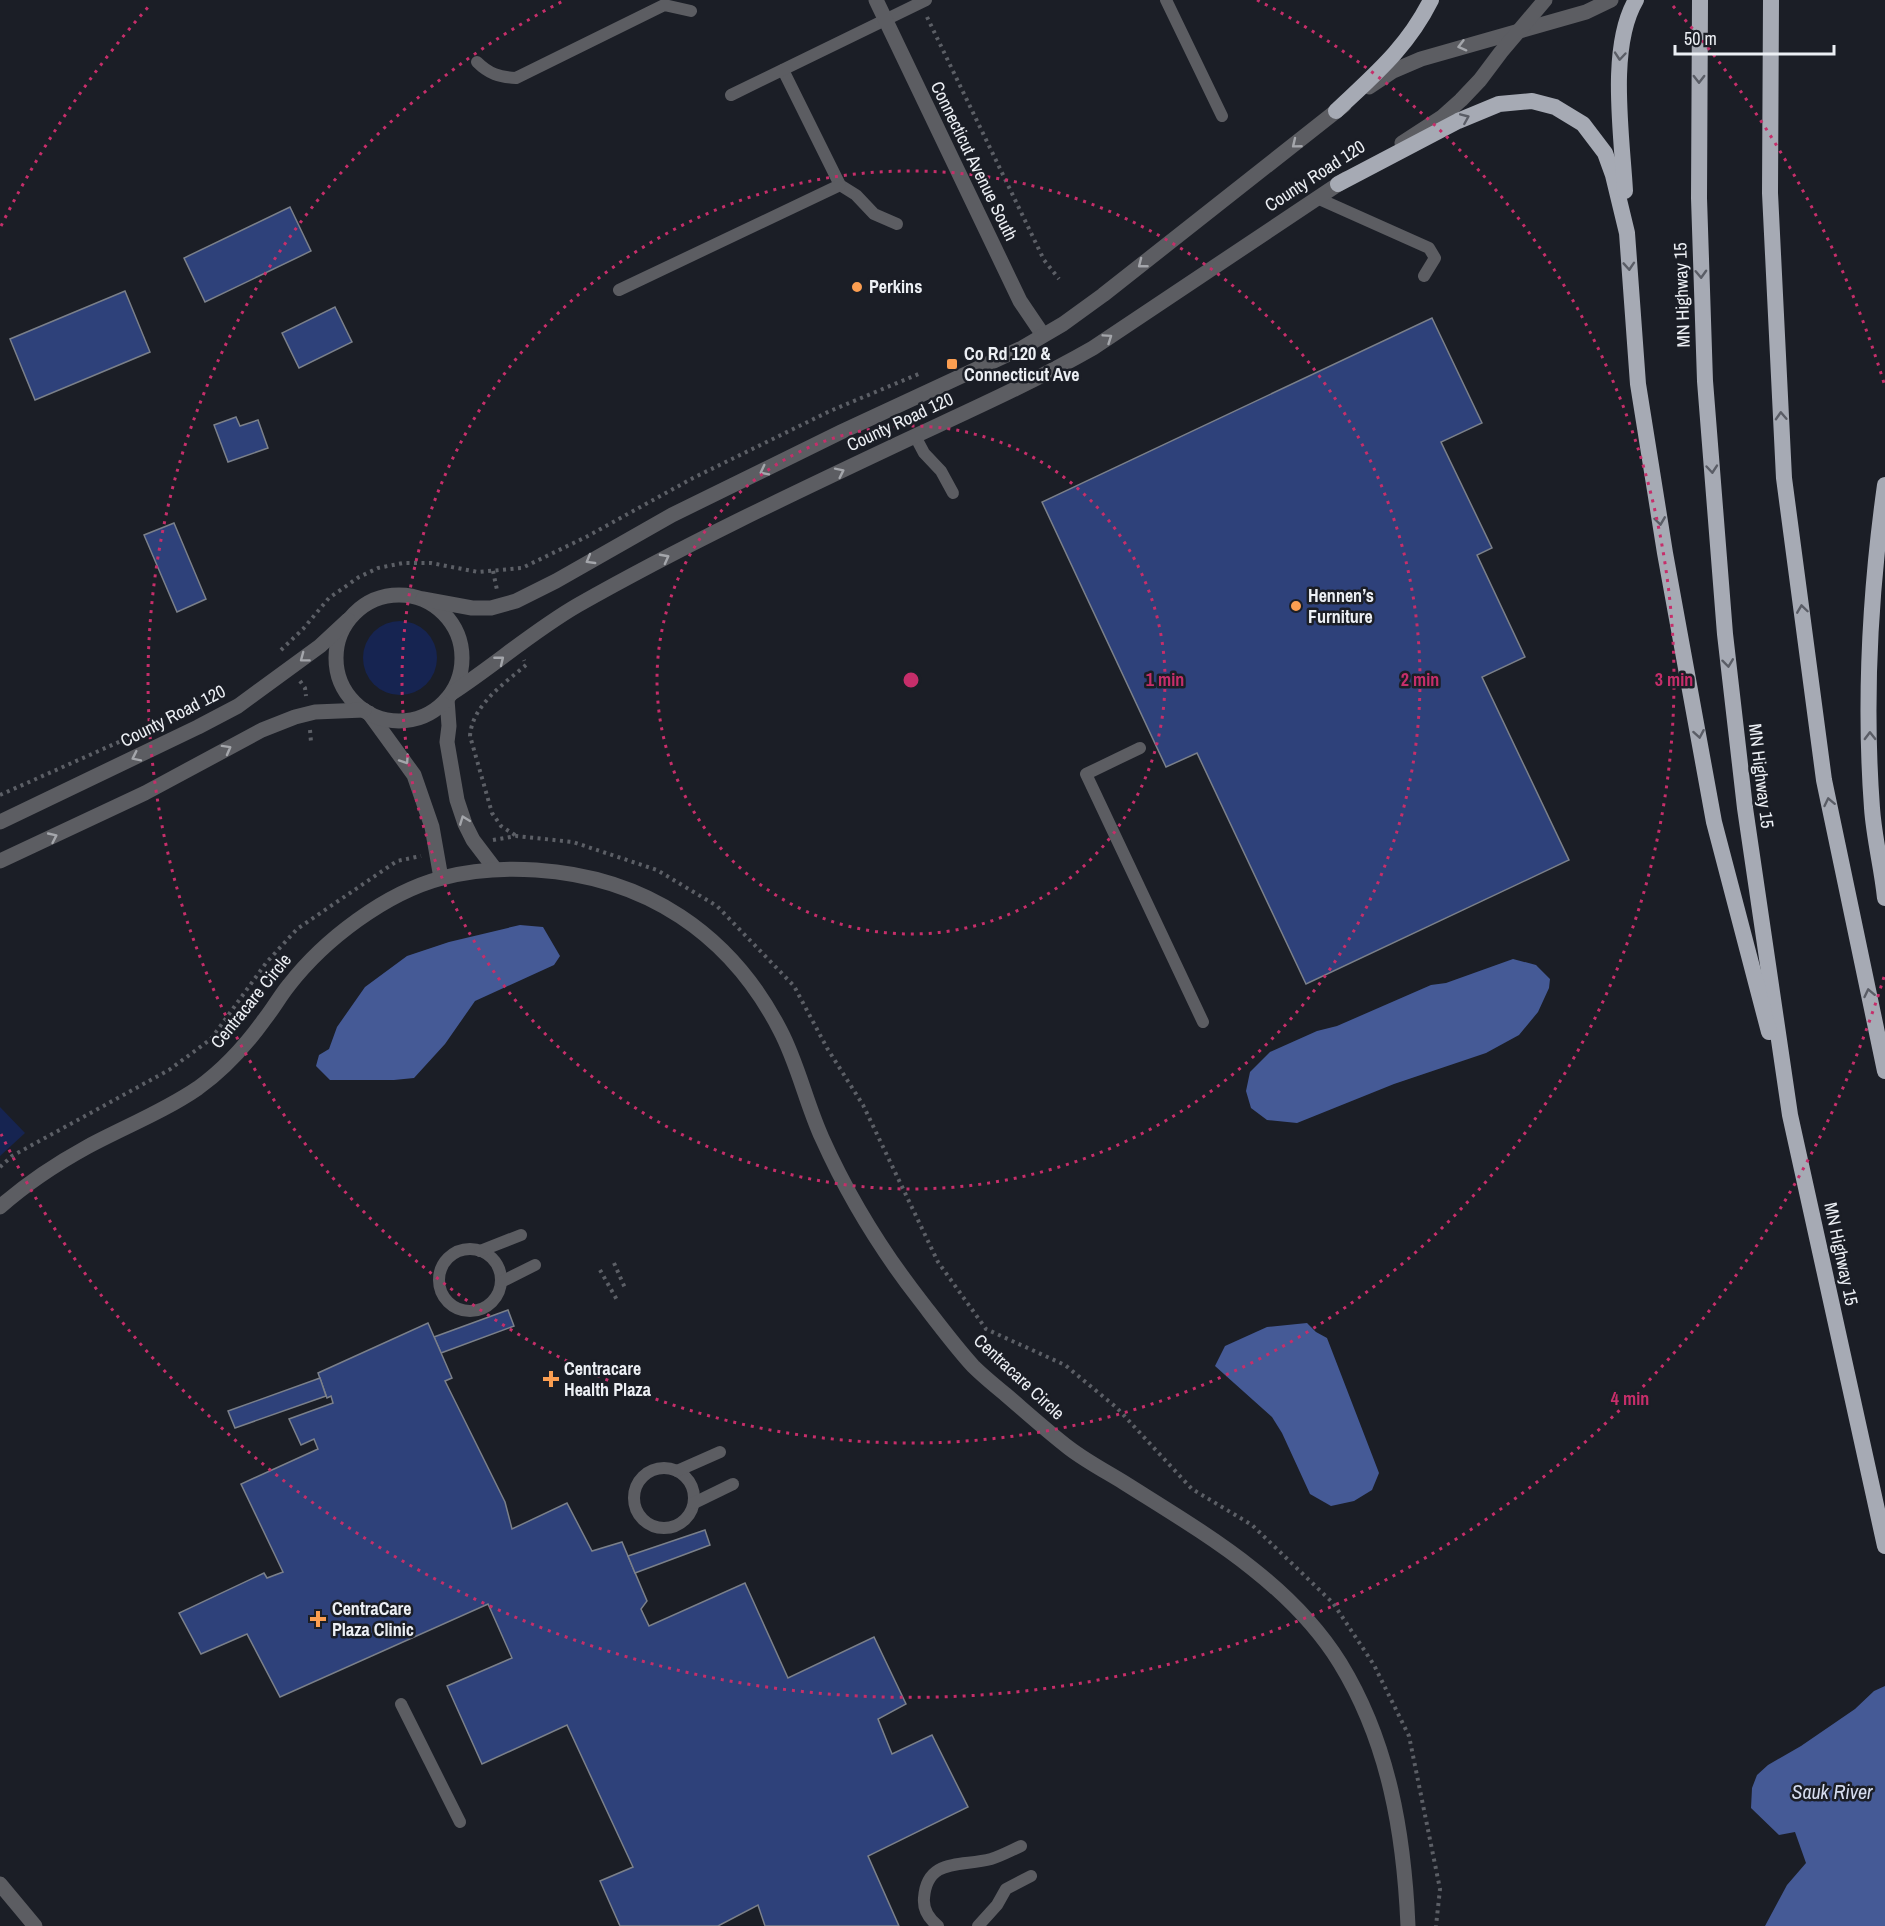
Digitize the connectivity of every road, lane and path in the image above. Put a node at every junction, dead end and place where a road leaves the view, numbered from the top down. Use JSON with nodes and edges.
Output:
{"nodes":[{"id":1,"x":876,"y":0,"type":"edge"},
{"id":2,"x":1166,"y":0,"type":"edge"},
{"id":3,"x":1431,"y":0,"type":"edge"},
{"id":4,"x":1545,"y":0,"type":"edge"},
{"id":5,"x":1611,"y":0,"type":"edge"},
{"id":6,"x":1636,"y":0,"type":"edge"},
{"id":7,"x":1700,"y":0,"type":"edge"},
{"id":8,"x":1771,"y":0,"type":"edge"},
{"id":9,"x":923,"y":1,"type":"edge"},
{"id":10,"x":691,"y":11,"type":"dead end"},
{"id":11,"x":885,"y":20,"type":"junction"},
{"id":12,"x":1519,"y":30,"type":"junction"},
{"id":13,"x":477,"y":62,"type":"dead end"},
{"id":14,"x":783,"y":70,"type":"junction"},
{"id":15,"x":731,"y":95,"type":"dead end"},
{"id":16,"x":1336,"y":111,"type":"junction"},
{"id":17,"x":1222,"y":116,"type":"dead end"},
{"id":18,"x":840,"y":184,"type":"junction"},
{"id":19,"x":1338,"y":184,"type":"junction"},
{"id":20,"x":1317,"y":198,"type":"junction"},
{"id":21,"x":897,"y":224,"type":"dead end"},
{"id":22,"x":1627,"y":239,"type":"junction"},
{"id":23,"x":1424,"y":276,"type":"dead end"},
{"id":24,"x":1059,"y":279,"type":"dead end"},
{"id":25,"x":619,"y":290,"type":"dead end"},
{"id":26,"x":1043,"y":335,"type":"junction"},
{"id":27,"x":928,"y":370,"type":"dead end"},
{"id":28,"x":915,"y":436,"type":"junction"},
{"id":29,"x":1885,"y":485,"type":"edge"},
{"id":30,"x":952,"y":493,"type":"dead end"},
{"id":31,"x":423,"y":599,"type":"junction"},
{"id":32,"x":348,"y":620,"type":"junction"},
{"id":33,"x":526,"y":665,"type":"dead end"},
{"id":34,"x":291,"y":668,"type":"junction"},
{"id":35,"x":449,"y":696,"type":"junction"},
{"id":36,"x":367,"y":712,"type":"junction"},
{"id":37,"x":308,"y":714,"type":"junction"},
{"id":38,"x":147,"y":730,"type":"dead end"},
{"id":39,"x":311,"y":742,"type":"dead end"},
{"id":40,"x":1140,"y":748,"type":"dead end"},
{"id":41,"x":0,"y":795,"type":"edge"},
{"id":42,"x":0,"y":822,"type":"edge"},
{"id":43,"x":516,"y":836,"type":"junction"},
{"id":44,"x":476,"y":843,"type":"junction"},
{"id":45,"x":437,"y":852,"type":"junction"},
{"id":46,"x":0,"y":861,"type":"edge"},
{"id":47,"x":495,"y":869,"type":"junction"},
{"id":48,"x":441,"y":878,"type":"junction"},
{"id":49,"x":1885,"y":898,"type":"edge"},
{"id":50,"x":1203,"y":1022,"type":"dead end"},
{"id":51,"x":1885,"y":1071,"type":"edge"},
{"id":52,"x":1794,"y":1133,"type":"junction"},
{"id":53,"x":0,"y":1167,"type":"edge"},
{"id":54,"x":0,"y":1207,"type":"edge"},
{"id":55,"x":521,"y":1236,"type":"dead end"},
{"id":56,"x":480,"y":1251,"type":"junction"},
{"id":57,"x":614,"y":1263,"type":"dead end"},
{"id":58,"x":535,"y":1265,"type":"dead end"},
{"id":59,"x":600,"y":1270,"type":"dead end"},
{"id":60,"x":501,"y":1282,"type":"junction"},
{"id":61,"x":625,"y":1288,"type":"dead end"},
{"id":62,"x":617,"y":1300,"type":"dead end"},
{"id":63,"x":720,"y":1452,"type":"dead end"},
{"id":64,"x":677,"y":1471,"type":"junction"},
{"id":65,"x":733,"y":1484,"type":"dead end"},
{"id":66,"x":694,"y":1503,"type":"junction"},
{"id":67,"x":1885,"y":1545,"type":"edge"},
{"id":68,"x":401,"y":1704,"type":"dead end"},
{"id":69,"x":460,"y":1822,"type":"dead end"},
{"id":70,"x":1021,"y":1846,"type":"dead end"},
{"id":71,"x":1031,"y":1876,"type":"dead end"},
{"id":72,"x":0,"y":1884,"type":"edge"},
{"id":73,"x":35,"y":1926,"type":"edge"},
{"id":74,"x":938,"y":1926,"type":"edge"},
{"id":75,"x":978,"y":1926,"type":"edge"},
{"id":76,"x":1408,"y":1926,"type":"edge"},
{"id":77,"x":1436,"y":1926,"type":"edge"}],
"edges":[{"from":1,"to":11,"type":"street","name":"Connecticut Avenue South"},
{"from":2,"to":17,"type":"lane"},
{"from":3,"to":16,"type":"highway"},
{"from":4,"to":12,"type":"street","name":"County Road 120"},
{"from":5,"to":12,"type":"street","name":"County Road 120"},
{"from":6,"to":22,"type":"highway","one_way":true},
{"from":7,"to":52,"type":"highway","name":"MN Highway 15","one_way":true},
{"from":51,"to":8,"type":"highway","one_way":true},
{"from":9,"to":11,"type":"lane"},
{"from":9,"to":24,"type":"path"},
{"from":10,"to":13,"type":"lane"},
{"from":11,"to":14,"type":"lane"},
{"from":11,"to":26,"type":"street","name":"Connecticut Avenue South"},
{"from":12,"to":16,"type":"street","name":"County Road 120","one_way":true},
{"from":12,"to":19,"type":"street","name":"County Road 120"},
{"from":14,"to":15,"type":"lane"},
{"from":14,"to":18,"type":"lane"},
{"from":16,"to":26,"type":"street","name":"County Road 120","one_way":true},
{"from":18,"to":21,"type":"lane"},
{"from":18,"to":25,"type":"lane"},
{"from":19,"to":20,"type":"street","name":"County Road 120"},
{"from":19,"to":22,"type":"highway","one_way":true},
{"from":20,"to":23,"type":"lane"},
{"from":28,"to":20,"type":"street","name":"County Road 120","one_way":true},
{"from":22,"to":52,"type":"highway","one_way":true},
{"from":26,"to":31,"type":"street","name":"County Road 120","one_way":true},
{"from":27,"to":34,"type":"path"},
{"from":28,"to":30,"type":"lane"},
{"from":35,"to":28,"type":"street","name":"County Road 120","one_way":true},
{"from":49,"to":29,"type":"highway","one_way":true},
{"from":31,"to":32,"type":"street"},
{"from":31,"to":35,"type":"street"},
{"from":32,"to":34,"type":"street","name":"County Road 120","one_way":true},
{"from":32,"to":36,"type":"street"},
{"from":33,"to":43,"type":"path"},
{"from":34,"to":37,"type":"path"},
{"from":34,"to":42,"type":"street","name":"County Road 120","one_way":true},
{"from":35,"to":36,"type":"street"},
{"from":44,"to":35,"type":"street","one_way":true},
{"from":36,"to":37,"type":"street"},
{"from":36,"to":45,"type":"street","one_way":true},
{"from":37,"to":39,"type":"path"},
{"from":46,"to":37,"type":"street","one_way":true},
{"from":38,"to":41,"type":"path"},
{"from":40,"to":50,"type":"lane"},
{"from":43,"to":44,"type":"path"},
{"from":43,"to":77,"type":"path"},
{"from":44,"to":47,"type":"street"},
{"from":45,"to":48,"type":"street"},
{"from":45,"to":53,"type":"path"},
{"from":47,"to":48,"type":"street","name":"Centracare Circle"},
{"from":47,"to":76,"type":"street","name":"Centracare Circle"},
{"from":48,"to":54,"type":"street","name":"Centracare Circle"},
{"from":52,"to":67,"type":"highway","name":"MN Highway 15"},
{"from":55,"to":56,"type":"lane"},
{"from":56,"to":60,"type":"lane"},
{"from":56,"to":60,"type":"lane"},
{"from":57,"to":61,"type":"path"},
{"from":58,"to":60,"type":"lane"},
{"from":59,"to":62,"type":"path"},
{"from":63,"to":64,"type":"lane"},
{"from":64,"to":66,"type":"lane"},
{"from":64,"to":66,"type":"lane"},
{"from":65,"to":66,"type":"lane"},
{"from":68,"to":69,"type":"lane"},
{"from":70,"to":74,"type":"lane"},
{"from":71,"to":75,"type":"lane"},
{"from":72,"to":73,"type":"street"}]}
